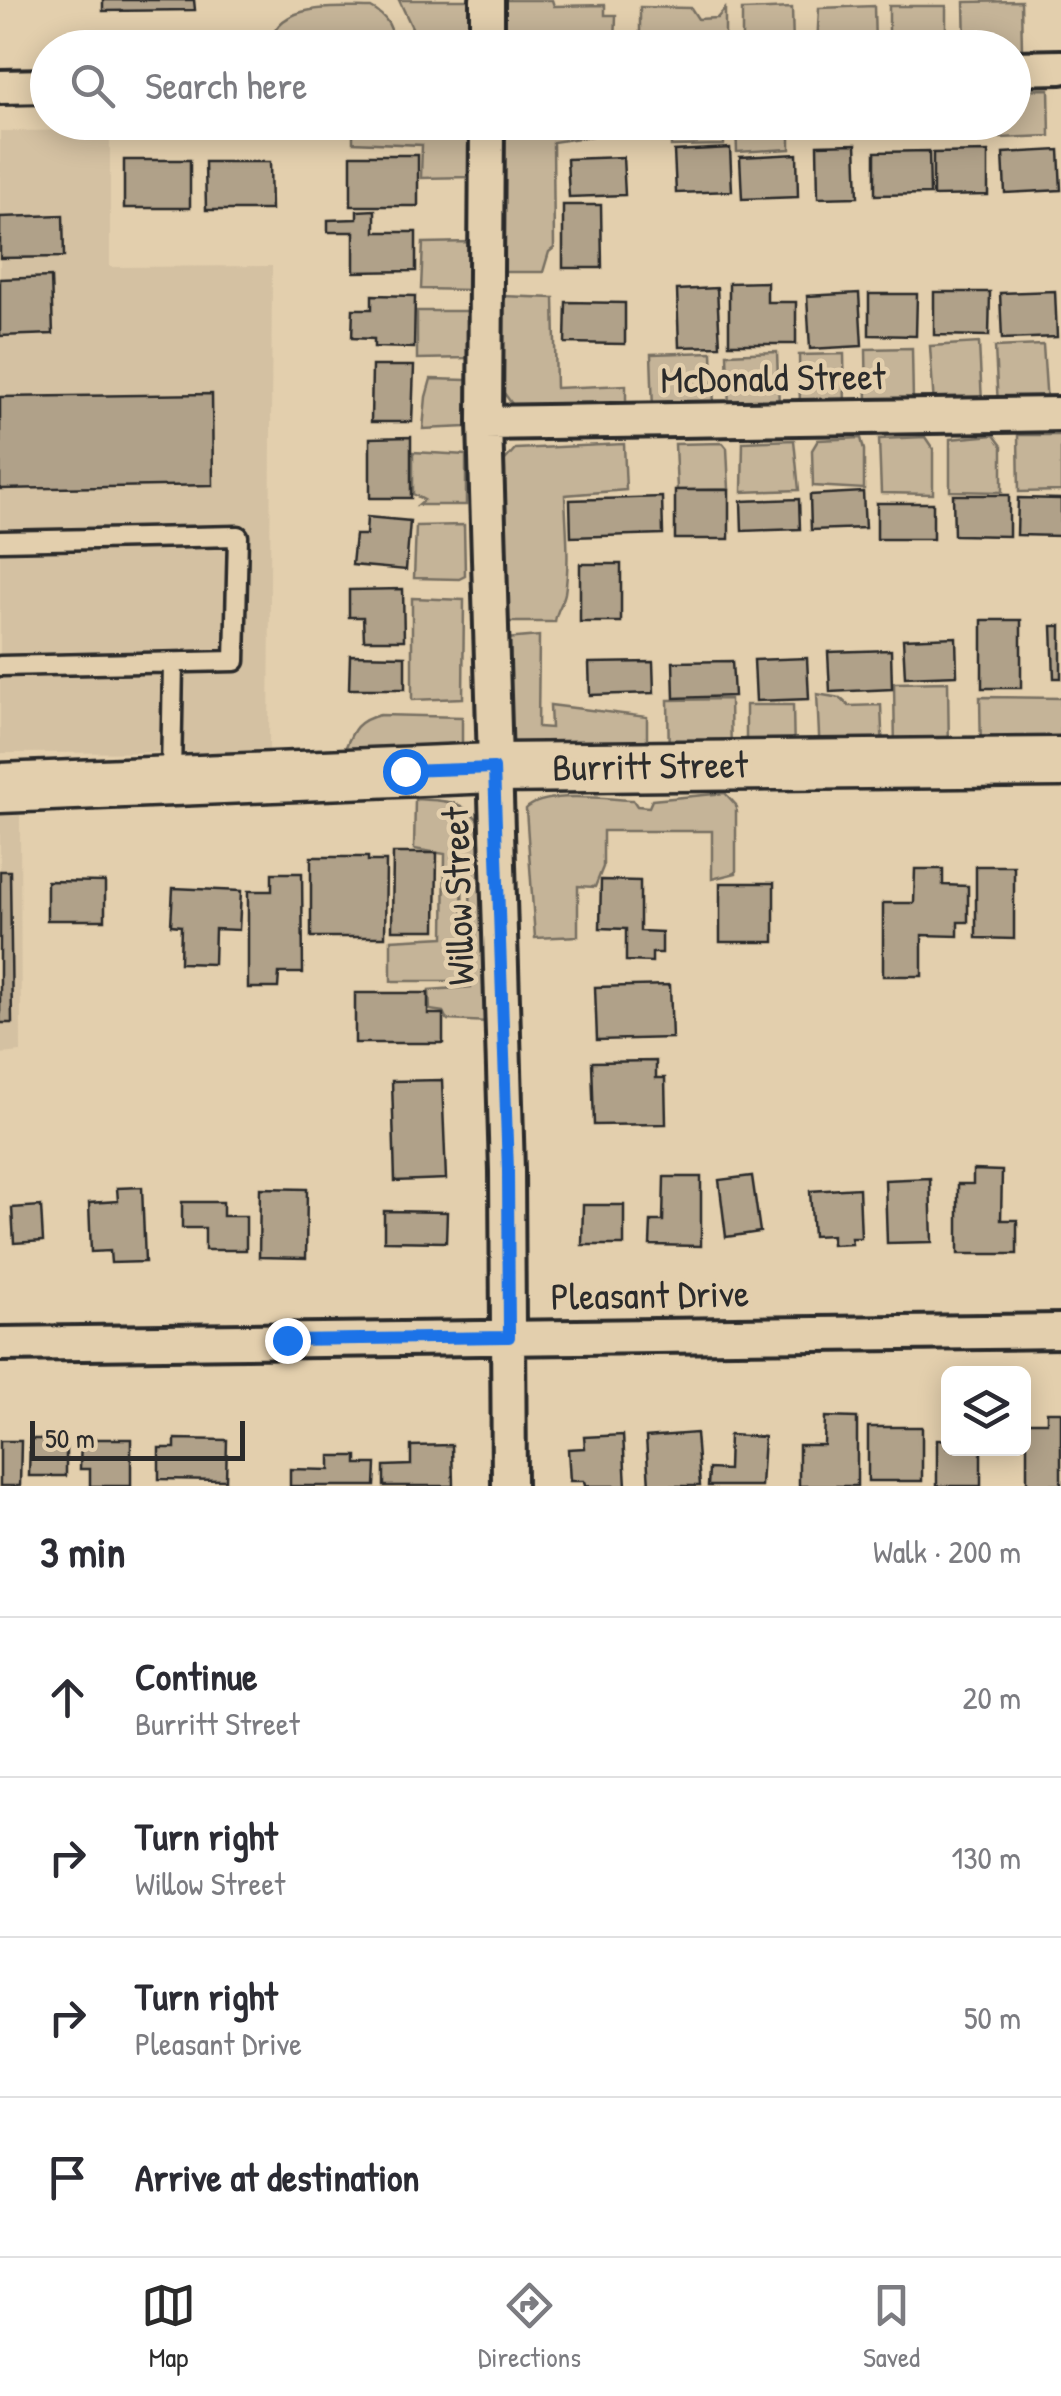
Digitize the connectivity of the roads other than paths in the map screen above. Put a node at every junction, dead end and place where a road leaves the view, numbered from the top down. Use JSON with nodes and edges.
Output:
{"nodes":[{"id":1,"x":488,"y":0,"type":"edge"},
{"id":2,"x":487,"y":30,"type":"edge"},
{"id":3,"x":1061,"y":67,"type":"edge"},
{"id":4,"x":1031,"y":68,"type":"edge"},
{"id":5,"x":30,"y":86,"type":"edge"},
{"id":6,"x":0,"y":87,"type":"edge"},
{"id":7,"x":486,"y":140,"type":"edge"},
{"id":8,"x":1061,"y":414,"type":"edge"},
{"id":9,"x":485,"y":422,"type":"junction"},
{"id":10,"x":0,"y":541,"type":"edge"},
{"id":11,"x":172,"y":663,"type":"junction"},
{"id":12,"x":0,"y":666,"type":"edge"},
{"id":13,"x":1061,"y":762,"type":"edge"},
{"id":14,"x":494,"y":768,"type":"junction"},
{"id":15,"x":171,"y":780,"type":"junction"},
{"id":16,"x":0,"y":788,"type":"edge"},
{"id":17,"x":1061,"y":1332,"type":"edge"},
{"id":18,"x":509,"y":1337,"type":"junction"},
{"id":19,"x":0,"y":1344,"type":"edge"},
{"id":20,"x":509,"y":1486,"type":"edge"}],
"edges":[{"from":1,"to":2,"type":"street"},
{"from":3,"to":4,"type":"street"},
{"from":5,"to":6,"type":"street"},
{"from":7,"to":9,"type":"street","name":"Willow Street"},
{"from":8,"to":9,"type":"street","name":"McDonald Street"},
{"from":9,"to":14,"type":"street","name":"Willow Street"},
{"from":10,"to":11,"type":"lane"},
{"from":11,"to":12,"type":"lane"},
{"from":11,"to":15,"type":"lane"},
{"from":13,"to":14,"type":"street","name":"Burritt Street"},
{"from":14,"to":15,"type":"street","name":"Burritt Street"},
{"from":14,"to":18,"type":"street","name":"Willow Street"},
{"from":15,"to":16,"type":"street","name":"Burritt Street"},
{"from":17,"to":18,"type":"street","name":"Pleasant Drive"},
{"from":18,"to":19,"type":"street","name":"Pleasant Drive"},
{"from":18,"to":20,"type":"street","name":"Willow Street"}]}
